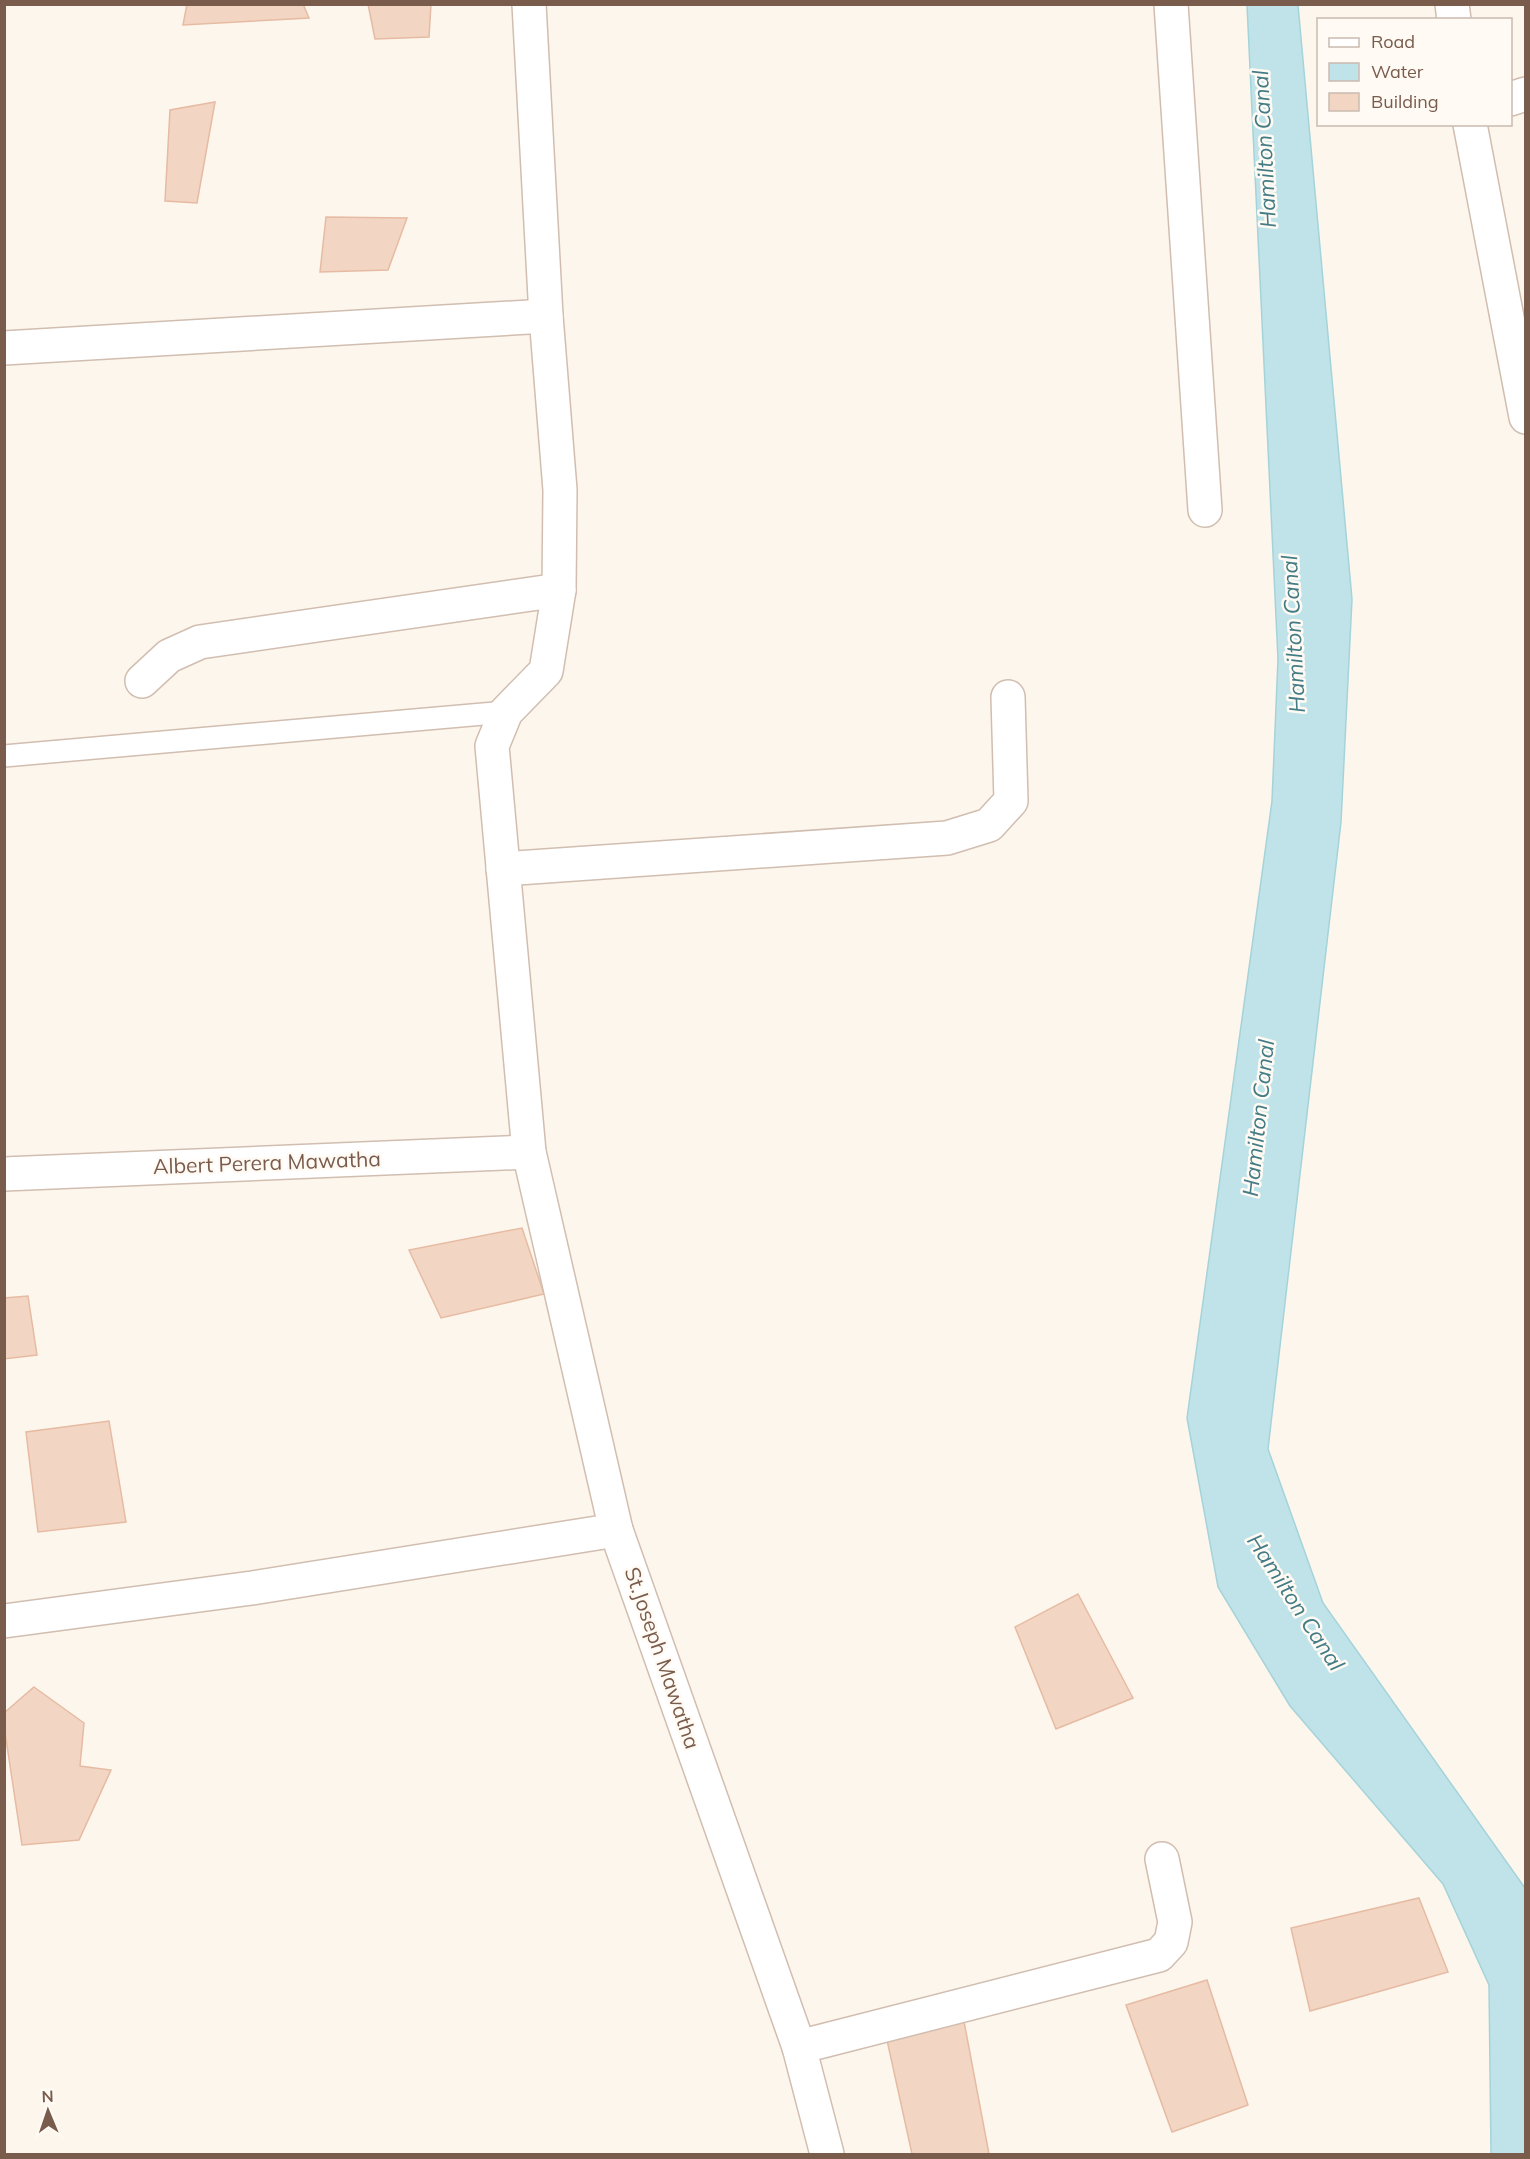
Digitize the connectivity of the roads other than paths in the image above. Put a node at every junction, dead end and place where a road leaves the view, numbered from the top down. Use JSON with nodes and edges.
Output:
{"nodes":[{"id":1,"x":530,"y":4,"type":"edge"},
{"id":2,"x":1171,"y":4,"type":"edge"},
{"id":3,"x":1470,"y":126,"type":"edge"},
{"id":4,"x":546,"y":316,"type":"junction"},
{"id":5,"x":4,"y":348,"type":"edge"},
{"id":6,"x":1526,"y":417,"type":"edge"},
{"id":7,"x":1205,"y":510,"type":"dead end"},
{"id":8,"x":559,"y":590,"type":"junction"},
{"id":9,"x":142,"y":681,"type":"dead end"},
{"id":10,"x":1008,"y":697,"type":"dead end"},
{"id":11,"x":506,"y":712,"type":"junction"},
{"id":12,"x":4,"y":756,"type":"edge"},
{"id":13,"x":503,"y":869,"type":"junction"},
{"id":14,"x":530,"y":1152,"type":"junction"},
{"id":15,"x":4,"y":1174,"type":"edge"},
{"id":16,"x":616,"y":1530,"type":"junction"},
{"id":17,"x":4,"y":1621,"type":"edge"},
{"id":18,"x":1162,"y":1859,"type":"dead end"},
{"id":19,"x":800,"y":2047,"type":"junction"},
{"id":20,"x":827,"y":2154,"type":"edge"}],
"edges":[{"from":1,"to":4,"type":"street"},
{"from":2,"to":7,"type":"street"},
{"from":3,"to":6,"type":"street"},
{"from":4,"to":5,"type":"street"},
{"from":4,"to":8,"type":"street"},
{"from":8,"to":9,"type":"street"},
{"from":8,"to":11,"type":"street"},
{"from":10,"to":13,"type":"street"},
{"from":11,"to":12,"type":"lane"},
{"from":11,"to":13,"type":"street","name":"St.Joseph Mawatha"},
{"from":13,"to":14,"type":"street","name":"St.Joseph Mawatha"},
{"from":14,"to":15,"type":"street","name":"Albert Perera Mawatha"},
{"from":14,"to":16,"type":"street","name":"St.Joseph Mawatha"},
{"from":16,"to":17,"type":"street"},
{"from":16,"to":19,"type":"street","name":"St.Joseph Mawatha"},
{"from":18,"to":19,"type":"street"},
{"from":19,"to":20,"type":"street","name":"St.Joseph Mawatha"}]}
